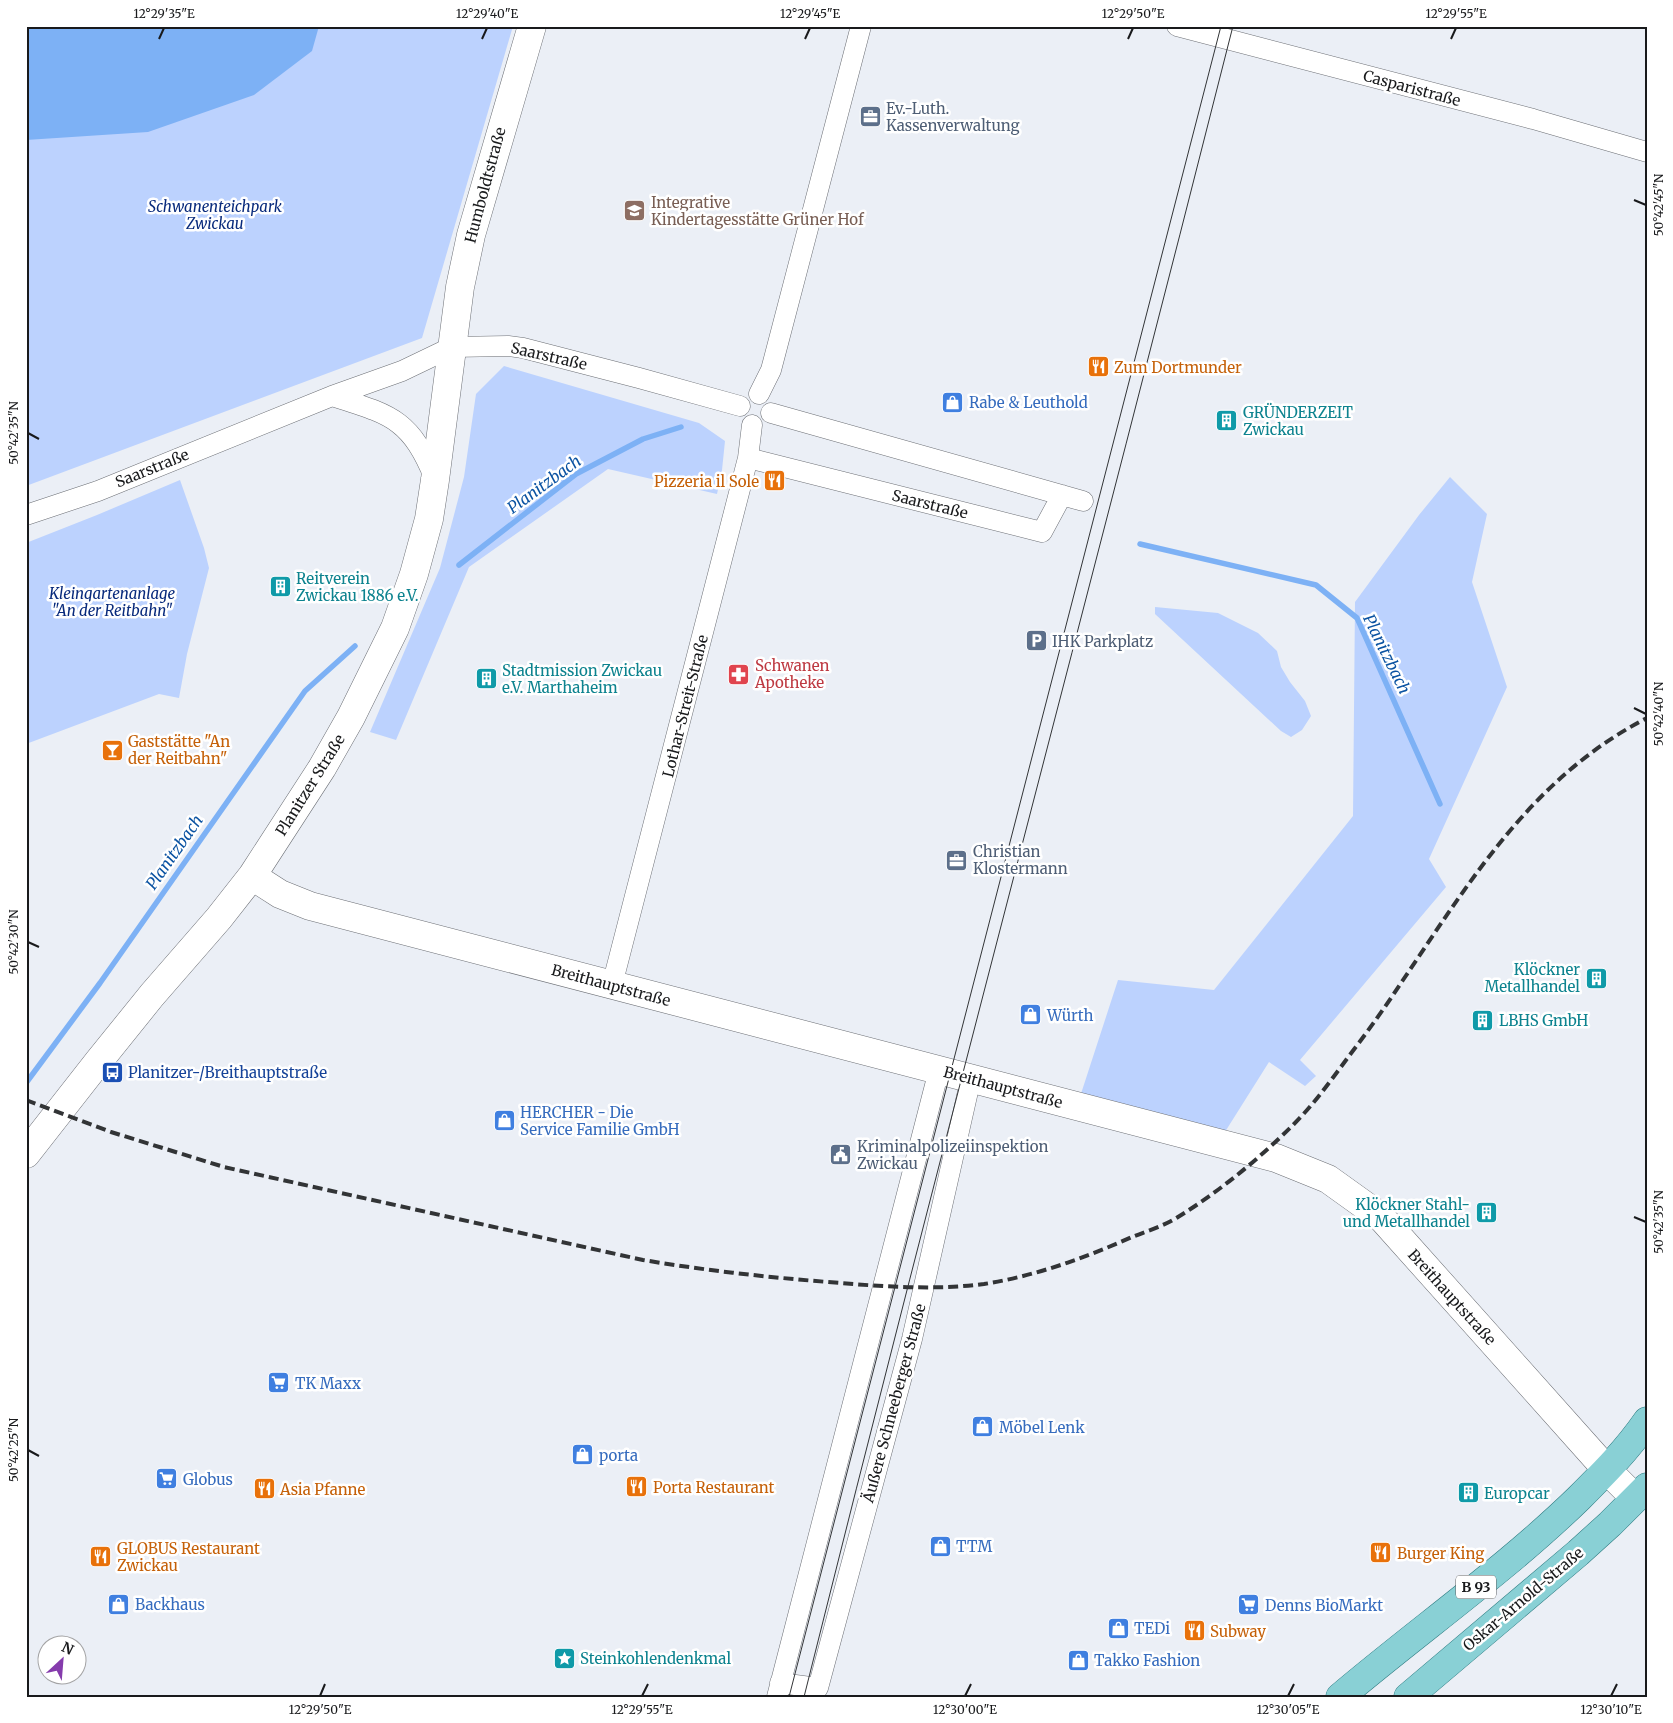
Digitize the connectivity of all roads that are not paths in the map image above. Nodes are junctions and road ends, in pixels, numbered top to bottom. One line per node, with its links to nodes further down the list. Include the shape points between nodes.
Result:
1 (532, 26): 5 (main road, Humboldtstraße, via 470,235)
2 (862, 26): 6 (street, via 771,370)
3 (1177, 26): 4 (street, Casparistraße)
4 (1647, 152)
5 (452, 347): 7 (street, Saarstraße, via 402,371); 8 (street, Saarstraße, via 523,348); 12 (main road, Planitzer Straße)
6 (759, 394): 8 (street, via 750,395); 9 (street, via 770,404)
7 (332, 396): 12 (street, via 380,412 406,429 425,456); 15 (street, Saarstraße, via 98,491)
8 (740, 406): 10 (street, via 742,418)
9 (770, 413): 10 (street, via 762,424); 13 (street)
10 (752, 425): 11 (street, Lothar-Streit-Straße)
11 (748, 458): 13 (street, Saarstraße, via 1042,532); 17 (street, Lothar-Streit-Straße)
12 (436, 480): 16 (main road, Planitzer Straße, via 414,574 378,665 322,768)
13 (1062, 495): 14 (street)
14 (1083, 501)
15 (26, 515)
16 (252, 876): 17 (main road, Breithauptstraße, via 280,894 310,906); 20 (main road, Planitzer Straße, via 220,918 152,995)
17 (612, 985): 18 (main road, Breithauptstraße)
18 (939, 1070): 19 (main road, Breithauptstraße); 24 (street, Äußere Schneeberger Straße)
19 (971, 1078): 22 (main road, Breithauptstraße, via 1276,1158 1328,1179 1381,1217); 24 (street, Äußere Schneeberger Straße, via 912,1339 818,1688)
20 (26, 1154)
21 (1647, 1421): 22 (main road, B 93)
22 (1607, 1470): 23 (main road, Breithauptstraße); 25 (main road, B 93, via 1539,1535)
23 (1641, 1492): 26 (main road, Oskar-Arnold-Straße / B 93, via 1578,1553)
24 (778, 1690)
25 (1340, 1697)
26 (1408, 1697)

